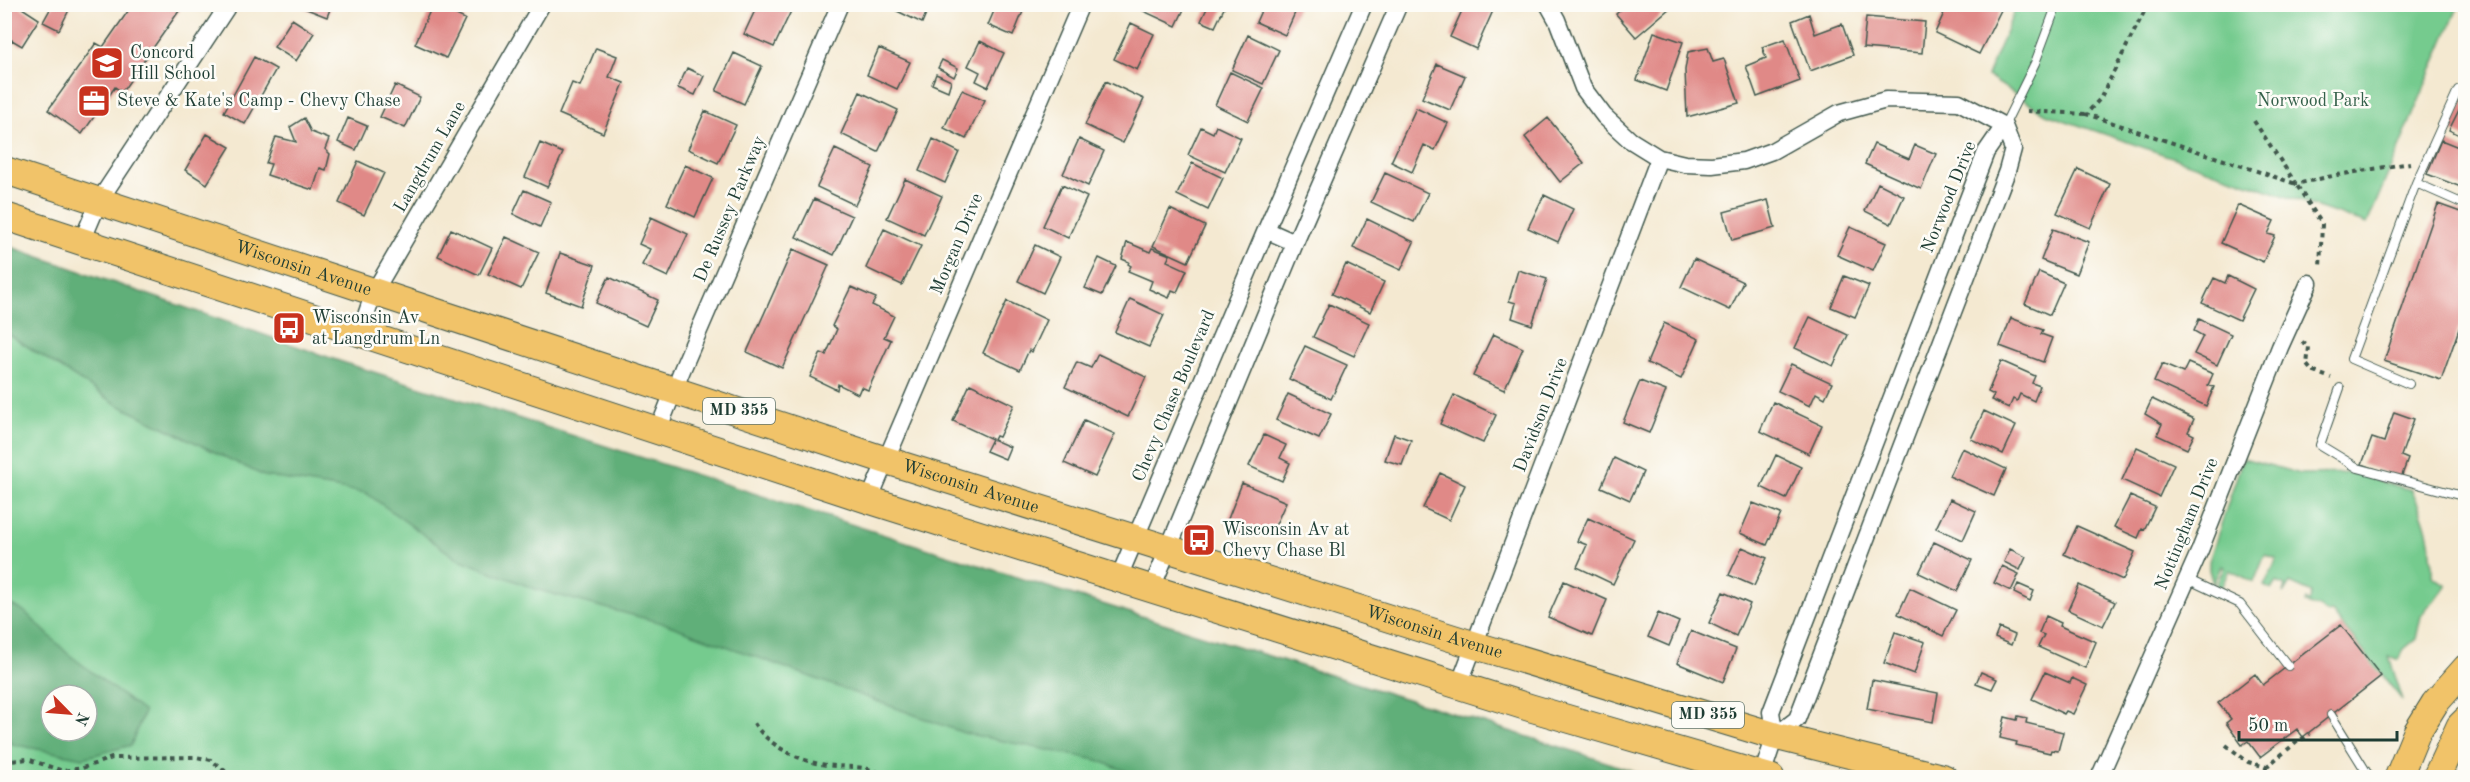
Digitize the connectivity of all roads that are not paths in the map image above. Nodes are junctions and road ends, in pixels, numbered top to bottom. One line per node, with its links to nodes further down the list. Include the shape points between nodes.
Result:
1 (229, 4): 14 (street)
2 (542, 4): 21 (street, Langdrum Lane)
3 (840, 4): 27 (street, De Russey Parkway)
4 (1081, 4): 29 (street, Morgan Drive)
5 (1364, 4): 17 (street, Chevy Chase Boulevard)
6 (1399, 4): 19 (street)
7 (1548, 4): 11 (street, via 1583,88 1604,116 1630,140)
8 (2057, 4): 10 (lane, via 2035,63)
9 (2458, 90): 13 (lane)
10 (2004, 126): 11 (street, via 1959,102 1886,100 1839,113 1772,151 1743,160 1712,165); 23 (street, Norwood Drive, via 1986,152); 24 (street, via 2013,149 2007,171)
11 (1659, 158): 39 (street, Davidson Drive)
12 (4, 170): 14 (main road, Wisconsin Avenue / MD 355)
13 (2416, 183): 15 (lane); 25 (lane, via 2351,358)
14 (99, 201): 18 (street); 21 (main road, Wisconsin Avenue / MD 355)
15 (2466, 205)
16 (4, 216): 18 (main road, MD 355)
17 (1266, 230): 19 (street); 34 (street, Chevy Chase Boulevard)
18 (82, 241): 22 (main road, MD 355)
19 (1295, 243): 35 (street)
20 (2309, 283): 37 (street, Nottingham Drive)
21 (374, 292): 22 (street, Langdrum Lane); 27 (main road, Wisconsin Avenue / MD 355)
22 (360, 333): 28 (main road, MD 355)
23 (1916, 335): 24 (street); 32 (street, Norwood Drive)
24 (1942, 344): 33 (street)
25 (2409, 384)
26 (2340, 388): 30 (lane, via 2320,445 2358,468)
27 (674, 389): 28 (street, De Russey Parkway); 29 (main road, Wisconsin Avenue / MD 355)
28 (658, 430): 31 (main road, MD 355)
29 (885, 460): 31 (street, Morgan Drive); 34 (main road, Wisconsin Avenue / MD 355)
30 (2466, 497)
31 (869, 500): 36 (main road, MD 355)
32 (1845, 519): 33 (street); 45 (street, Norwood Drive, via 1771,712)
33 (1871, 529): 45 (street, via 1797,719)
34 (1136, 537): 35 (main road, Wisconsin Avenue / MD 355); 36 (street, Chevy Chase Boulevard)
35 (1168, 547): 38 (street); 39 (main road, Wisconsin Avenue / MD 355)
36 (1119, 577): 38 (main road, MD 355)
37 (2187, 579): 40 (lane, via 2240,604); 48 (street, Nottingham Drive)
38 (1152, 588): 42 (main road, MD 355)
39 (1474, 645): 42 (street, Davidson Drive); 45 (main road, Wisconsin Avenue / MD 355)
40 (2288, 666)
41 (2466, 668): 50 (main road, via 2435,703)
42 (1459, 685): 46 (main road, MD 355)
43 (2331, 715): 49 (lane, via 2367,773)
44 (2466, 720): 51 (main road)
45 (1775, 736): 46 (street, Norwood Drive); 47 (main road, Wisconsin Avenue / MD 355)
46 (1766, 776)
47 (1944, 777)
48 (2099, 777)
49 (2374, 777)
50 (2397, 777)
51 (2436, 777)

